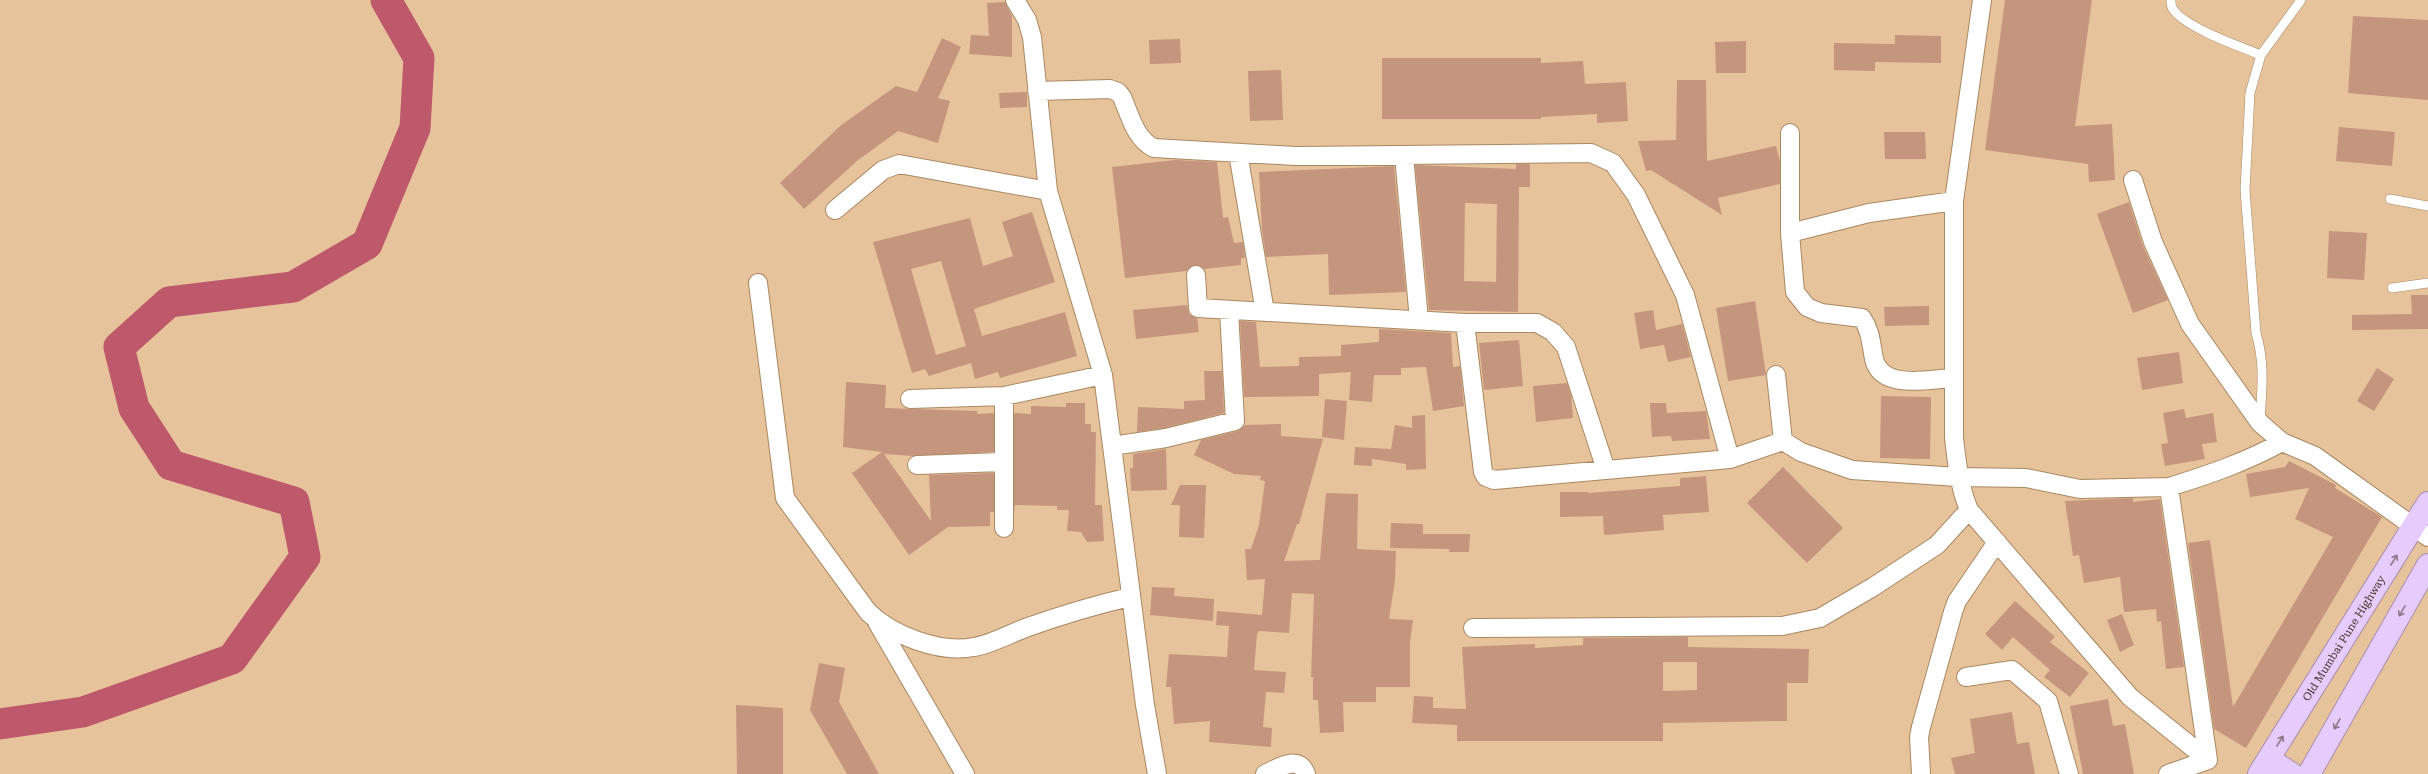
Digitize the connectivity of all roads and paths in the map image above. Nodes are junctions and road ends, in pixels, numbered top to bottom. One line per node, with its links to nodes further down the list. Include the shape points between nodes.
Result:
1 (1015, 0): 6 (street, via 1027,20 1032,37)
2 (1982, 0): 13 (street)
3 (2170, 0): 5 (lane, via 2173,9 2192,24 2231,44)
4 (2301, 0): 5 (lane)
5 (2261, 55): 30 (lane, via 2250,92 2245,190 2256,333 2261,348 2263,370)
6 (1037, 91): 8 (street, via 1110,89 1122,97 1139,136 1154,148); 11 (street)
7 (1790, 134): 16 (street)
8 (1238, 153): 9 (street); 22 (street)
9 (1404, 156): 23 (street); 34 (street, via 1591,153 1613,163 1636,195 1685,295)
10 (2133, 180): 30 (street, via 2153,242 2190,324)
11 (1048, 191): 15 (street, via 899,164 882,170); 25 (street)
12 (2390, 199): 14 (lane)
13 (1954, 201): 16 (street, via 1869,213); 27 (street)
14 (2428, 206)
15 (836, 210)
16 (1790, 233): 27 (street, via 1795,292 1807,307 1821,312 1862,318 1868,328 1874,361 1881,373 1897,380)
17 (1196, 275): 21 (street, via 1198,308)
18 (758, 283): 47 (street, via 785,498 868,612)
19 (2428, 283): 20 (lane)
20 (2392, 288)
21 (1229, 310): 22 (street); 33 (street, via 1235,421 1166,438)
22 (1265, 312): 23 (street)
23 (1419, 320): 24 (street)
24 (1465, 323): 37 (street, via 1537,323 1553,332 1566,347); 37 (street, via 1483,472 1486,477 1494,480)
25 (1104, 375): 28 (street); 33 (street)
26 (1776, 375): 31 (street)
27 (1953, 378): 38 (street, via 1954,438)
28 (1004, 396): 29 (street); 35 (street)
29 (910, 399)
30 (2260, 423): 32 (street)
31 (1783, 441): 34 (street); 38 (street, via 1801,452 1852,470)
32 (2282, 442): 39 (street, via 2214,473); 43 (street, via 2315,456)
33 (1112, 446): 46 (street)
34 (1730, 459): 37 (street)
35 (1002, 462): 36 (street); 42 (street)
36 (917, 465)
37 (1606, 470)
38 (1958, 476): 39 (street, via 2026,478 2080,489); 41 (street)
39 (2168, 487): 50 (street)
40 (2428, 503): 43 (highway, Old Mumbai Pune Highway)
41 (1969, 510): 44 (street); 48 (street, via 1937,545 1820,618 1782,626)
42 (1004, 528)
43 (2421, 531): 51 (highway, Old Mumbai Pune Highway, one-way to 43)
44 (1997, 542): 50 (street, via 2130,697); 56 (street, via 1960,597 1953,612 1919,737)
45 (2428, 564): 60 (highway, one-way to 60)
46 (1130, 597): 47 (street, via 1072,612 975,647 957,648 918,641 896,632); 53 (street, via 1144,705)
47 (876, 619): 52 (street)
48 (1473, 628)
49 (1966, 677): 57 (street, via 2012,670 2048,701)
50 (2208, 760): 58 (street)
51 (2264, 766): 59 (highway)
52 (965, 774)
53 (1157, 774)
54 (1265, 774): 55 (street, via 1286,764 1295,763 1301,765)
55 (1306, 774)
56 (1921, 774)
57 (2069, 774)
58 (2168, 774)
59 (2292, 774)
60 (2309, 774)

